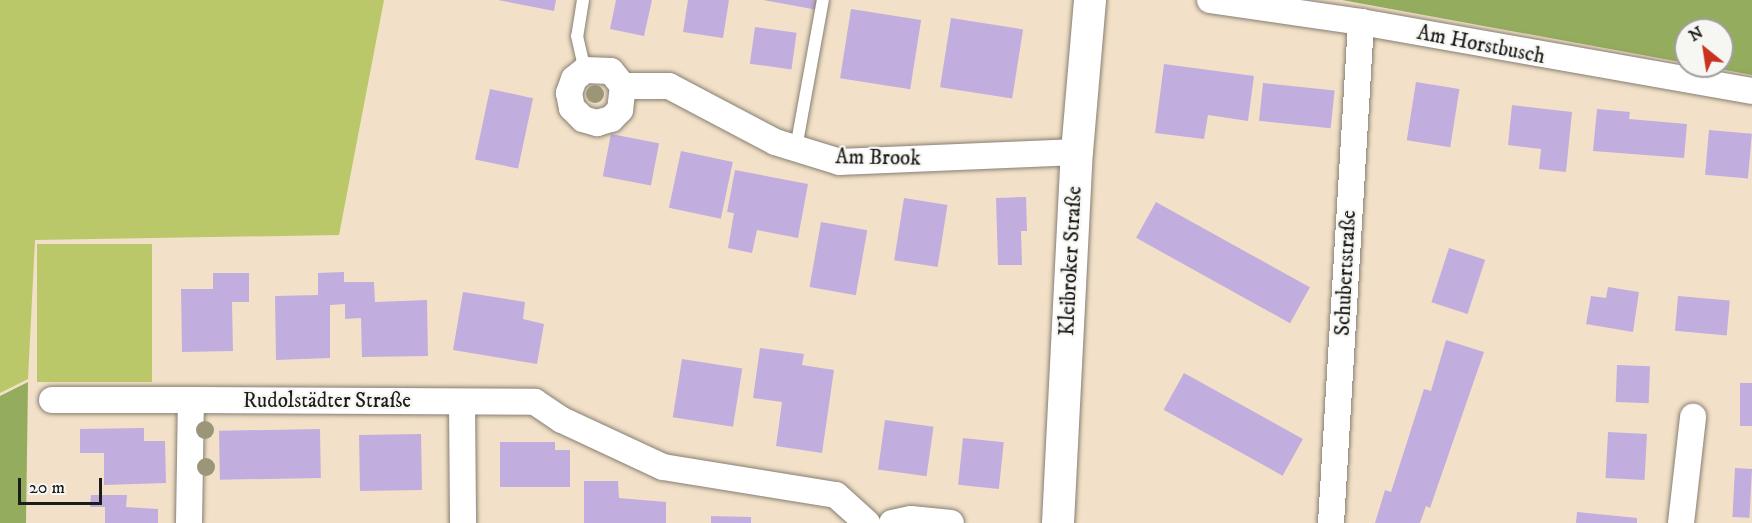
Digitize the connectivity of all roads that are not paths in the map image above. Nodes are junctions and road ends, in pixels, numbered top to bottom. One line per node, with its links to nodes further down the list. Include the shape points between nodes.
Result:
1 (583, 0): 6 (lane, via 577,36)
2 (823, 0): 9 (lane)
3 (1090, 0): 10 (street, Kleibroker Straße)
4 (1210, 0): 5 (street, Am Horstbusch)
5 (1361, 22): 8 (street, Am Horstbusch, via 1580,64); 21 (street, Schubertstraße)
6 (585, 70): 7 (street, via 611,71); 7 (street, via 574,79 569,93 572,108 583,119 597,123 610,119 620,110)
7 (623, 86): 9 (street, Am Brook, via 669,86 775,142)
8 (1752, 91)
9 (796, 148): 10 (street, Am Brook, via 840,162)
10 (1077, 152): 20 (street, Kleibroker Straße)
11 (52, 400): 12 (street, Rudolstädter Straße)
12 (191, 400): 13 (street, Rudolstädter Straße); 15 (street)
13 (462, 402): 16 (street); 17 (street, Rudolstädter Straße, via 535,402 562,420 663,467 836,495)
14 (1693, 417): 22 (street)
15 (189, 523)
16 (464, 523)
17 (867, 523)
18 (892, 523): 19 (street, via 911,519)
19 (951, 523)
20 (1058, 523)
21 (1331, 523)
22 (1681, 523)

